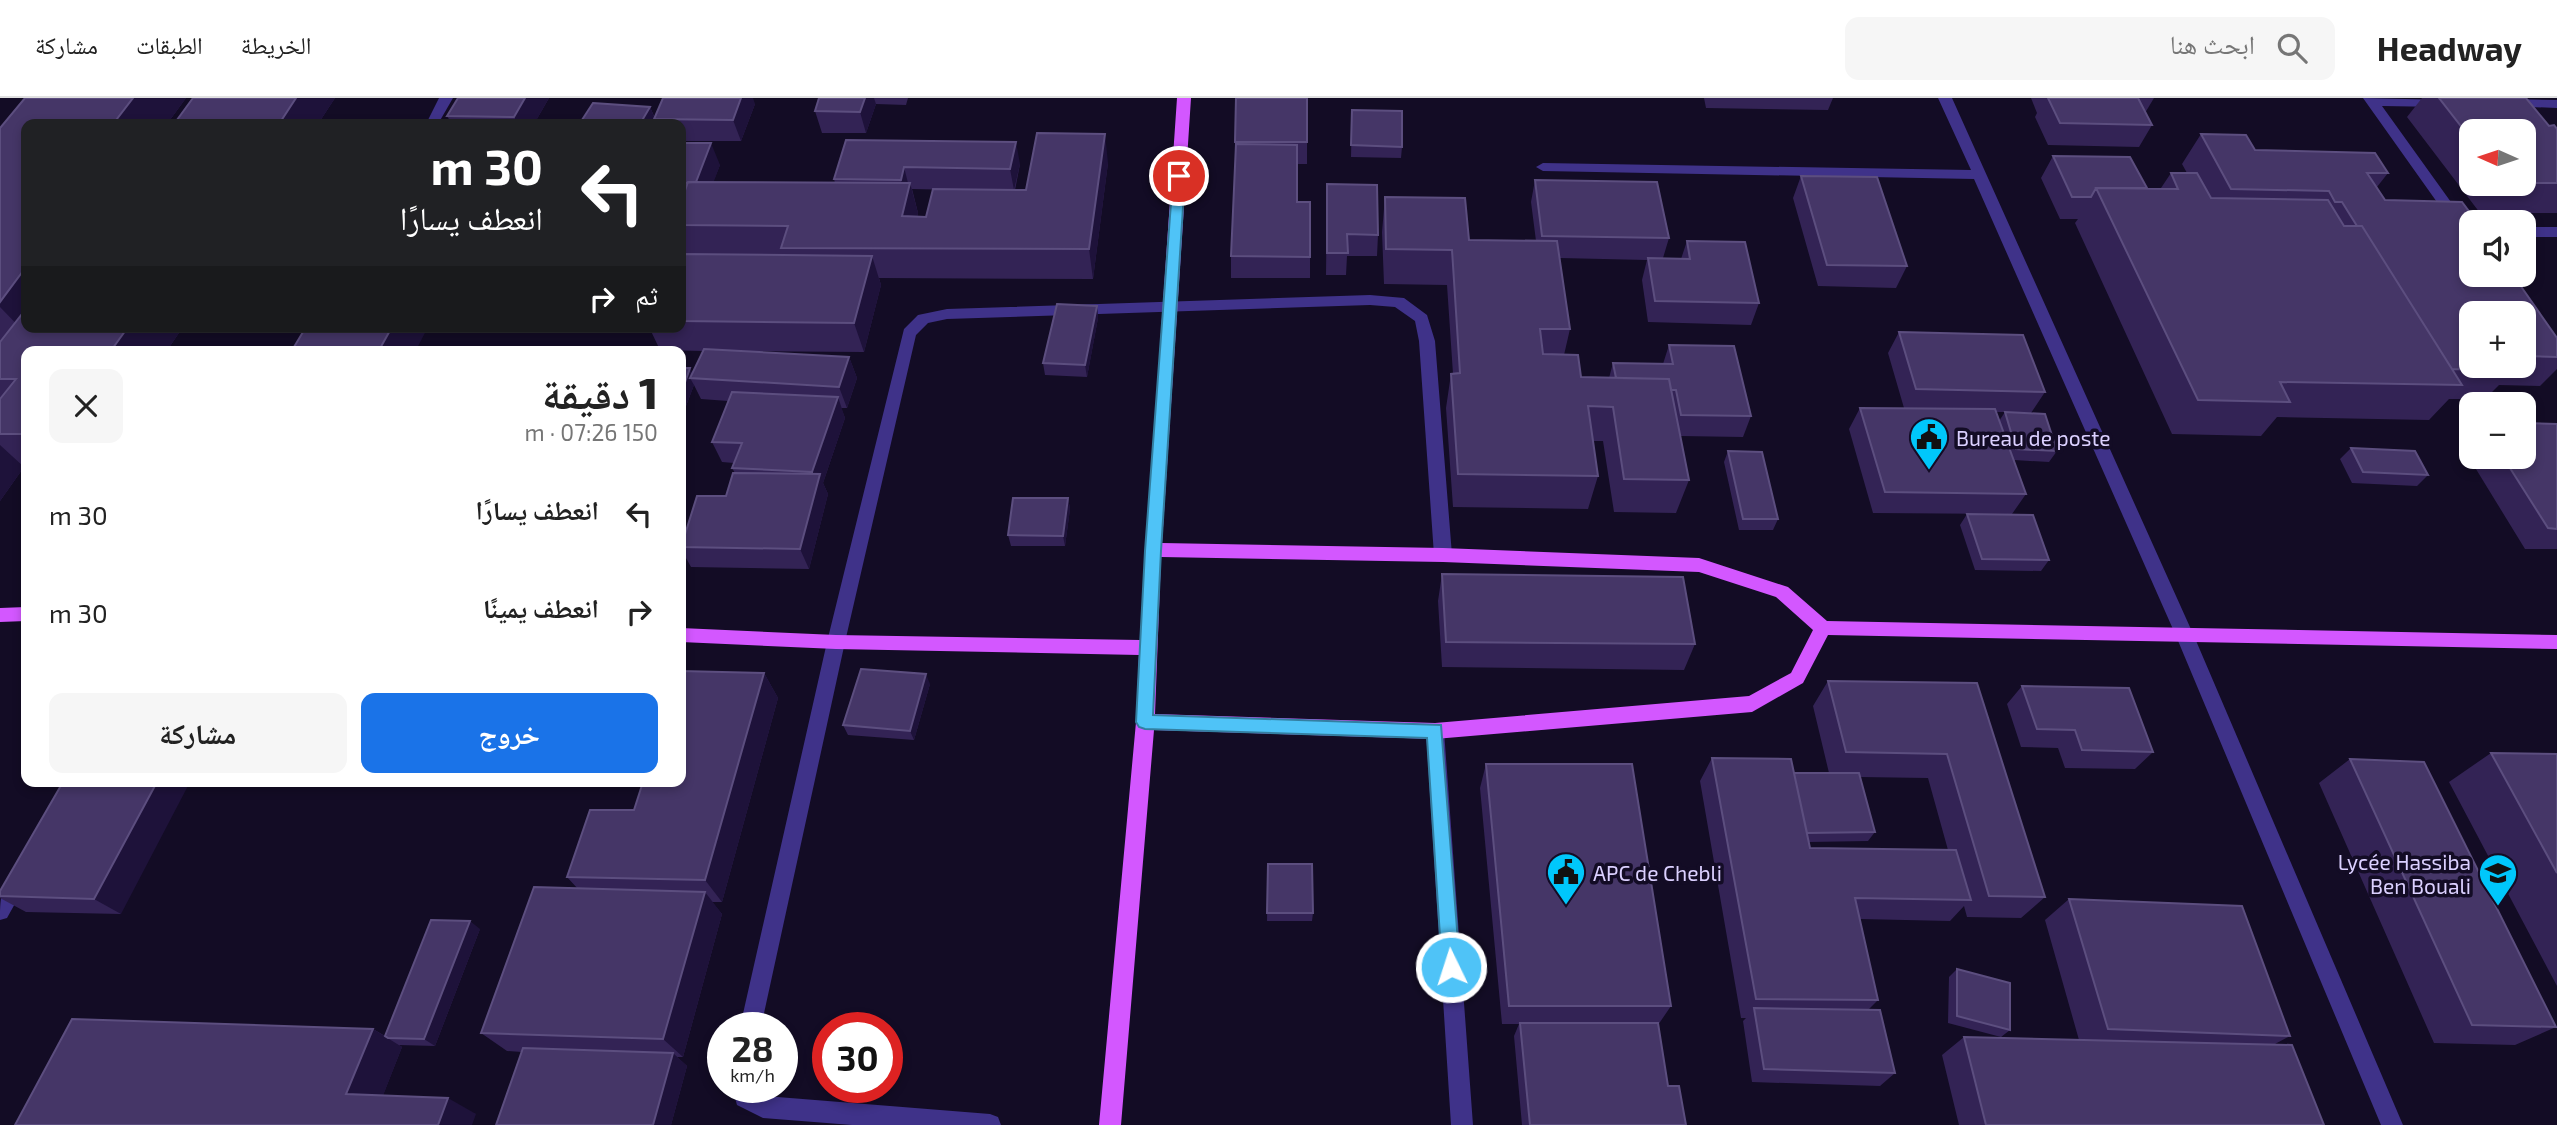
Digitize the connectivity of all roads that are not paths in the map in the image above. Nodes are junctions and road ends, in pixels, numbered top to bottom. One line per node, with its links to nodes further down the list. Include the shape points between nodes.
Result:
1 (446, 98): 8 (street)
2 (1184, 98): 14 (main road)
3 (1945, 98): 10 (street)
4 (2371, 100): 5 (street); 11 (street)
5 (2452, 103)
6 (2491, 103): 7 (street)
7 (2557, 104)
8 (435, 119)
9 (1543, 167): 10 (street)
10 (1979, 175): 21 (street)
11 (2459, 221)
12 (2536, 232): 13 (street)
13 (2557, 232)
14 (1171, 305): 15 (main road); 16 (street, via 1370,300 1399,302 1422,319); 22 (street, via 947,314 923,319 909,334)
15 (1153, 551): 16 (main road); 24 (main road)
16 (1443, 555): 19 (main road, via 1699,565 1782,592)
17 (21, 614): 18 (main road)
18 (0, 615)
19 (1823, 628): 21 (main road); 26 (main road, via 1797,678 1752,704)
20 (686, 635): 22 (main road)
21 (2185, 636): 23 (main road); 34 (street)
22 (836, 642): 24 (main road); 29 (street)
23 (2557, 642)
24 (1149, 648): 25 (main road)
25 (1145, 722): 26 (main road); 32 (main road)
26 (1435, 731): 33 (street)
27 (27, 864): 28 (street)
28 (0, 911)
29 (753, 1012)
30 (755, 1103): 31 (street)
31 (990, 1125)
32 (1110, 1125)
33 (1462, 1125)
34 (2392, 1125)

